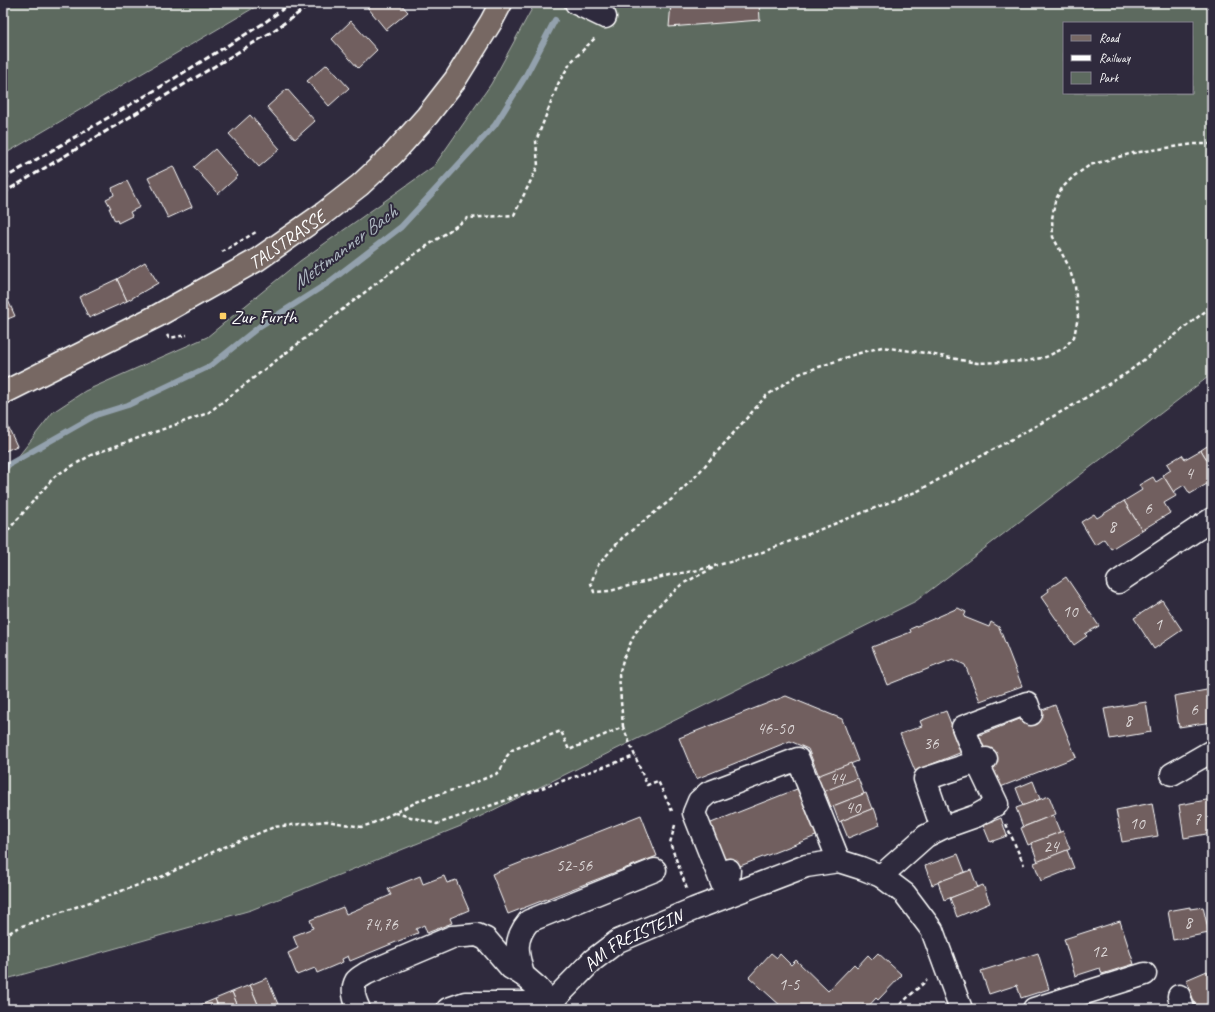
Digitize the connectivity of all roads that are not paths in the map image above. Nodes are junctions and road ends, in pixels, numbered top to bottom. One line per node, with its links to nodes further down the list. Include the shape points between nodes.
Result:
1 (501, 3): 4 (main road, TALSTRASSE, via 455,80 393,154 360,185 257,260 157,316)
2 (576, 3): 3 (street)
3 (605, 17)
4 (3, 393)
5 (1212, 519): 6 (street)
6 (1118, 582)
7 (1031, 714): 9 (street, via 1027,703 963,727)
8 (1212, 751): 10 (street)
9 (981, 760): 11 (street, via 997,804 976,816); 11 (street, via 925,779)
10 (1172, 774)
11 (942, 828): 15 (street, via 926,836)
12 (839, 861): 15 (street, AM FREISTEIN); 16 (street, AM FREISTEIN, via 806,866); 16 (street, via 798,759 708,794 699,801 694,813)
13 (655, 870): 18 (street, via 530,921 522,930 518,942 517,951)
14 (729, 870): 16 (street)
15 (881, 876): 22 (street, AM FREISTEIN, via 905,894 932,930)
16 (727, 896): 19 (street, AM FREISTEIN, via 618,941 593,960)
17 (1145, 974): 23 (street)
18 (523, 975): 19 (street, via 537,987); 20 (street, via 511,968 486,939 477,935 452,937 356,980 354,999)
19 (552, 1006): 21 (street, via 465,1003)
20 (359, 1009)
21 (448, 1009)
22 (961, 1009)
23 (1034, 1009)

